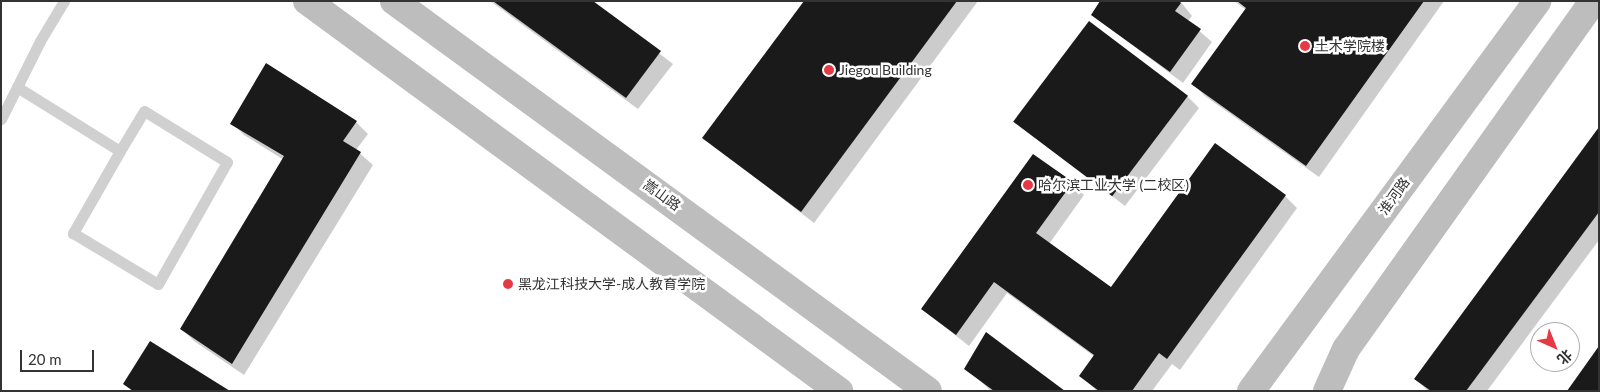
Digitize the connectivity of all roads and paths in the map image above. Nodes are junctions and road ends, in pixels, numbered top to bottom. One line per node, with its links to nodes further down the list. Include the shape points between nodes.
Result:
1 (64, 1): 6 (lane)
2 (307, 1): 9 (main road)
3 (394, 1): 10 (main road, 嵩山路)
4 (1537, 1): 11 (main road, 淮河路)
5 (1593, 1): 12 (main road, via 1346,349)
6 (17, 87): 7 (lane); 8 (lane)
7 (1, 118)
8 (120, 151): 8 (lane, via 73,233 158,284 227,162 144,110)
9 (839, 391)
10 (928, 391)
11 (1251, 391)
12 (1327, 391)

